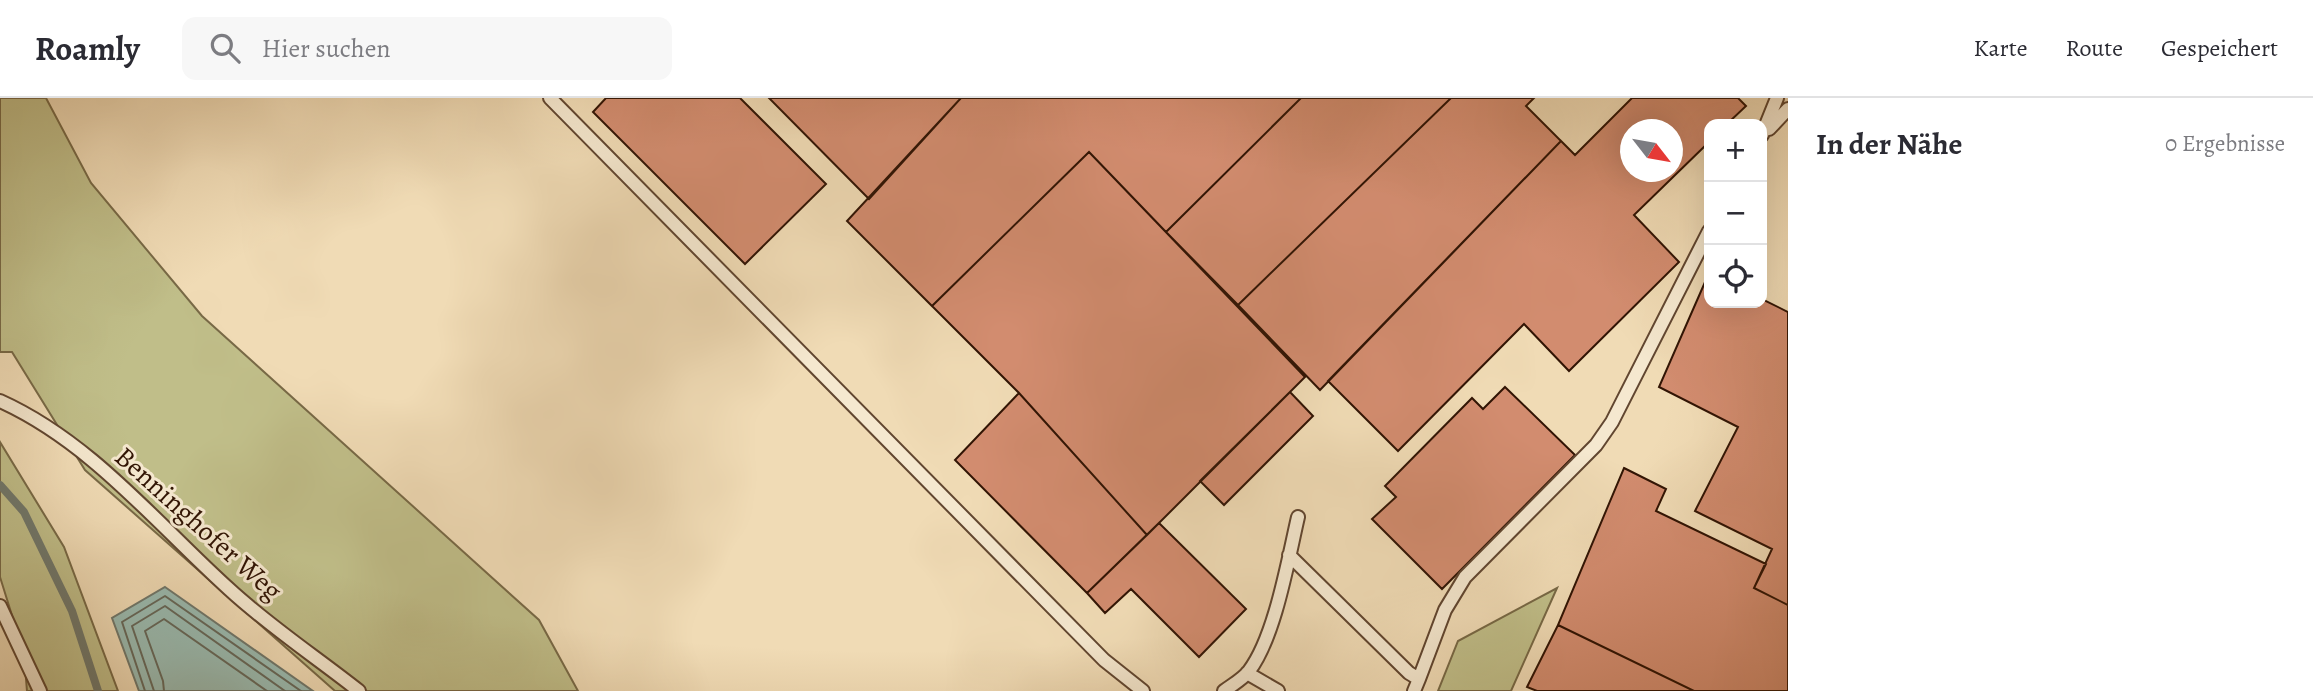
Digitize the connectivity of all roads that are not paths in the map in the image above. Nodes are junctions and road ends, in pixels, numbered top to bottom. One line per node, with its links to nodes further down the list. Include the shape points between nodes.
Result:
1 (550, 98): 15 (lane, via 1094,650)
2 (1777, 98): 4 (lane)
3 (1788, 109): 5 (lane)
4 (1767, 123)
5 (1767, 131)
6 (1704, 241): 12 (lane, via 1612,422 1596,445 1465,577 1445,610)
7 (0, 401): 14 (lane, Benninghofer Weg, via 96,462 230,591)
8 (1298, 517): 9 (lane)
9 (1289, 555): 11 (lane, via 1268,633); 12 (lane)
10 (0, 606): 13 (lane)
11 (1247, 673): 16 (lane); 17 (lane)
12 (1417, 685)
13 (40, 691)
14 (359, 691)
15 (1143, 691)
16 (1224, 691)
17 (1278, 691)

